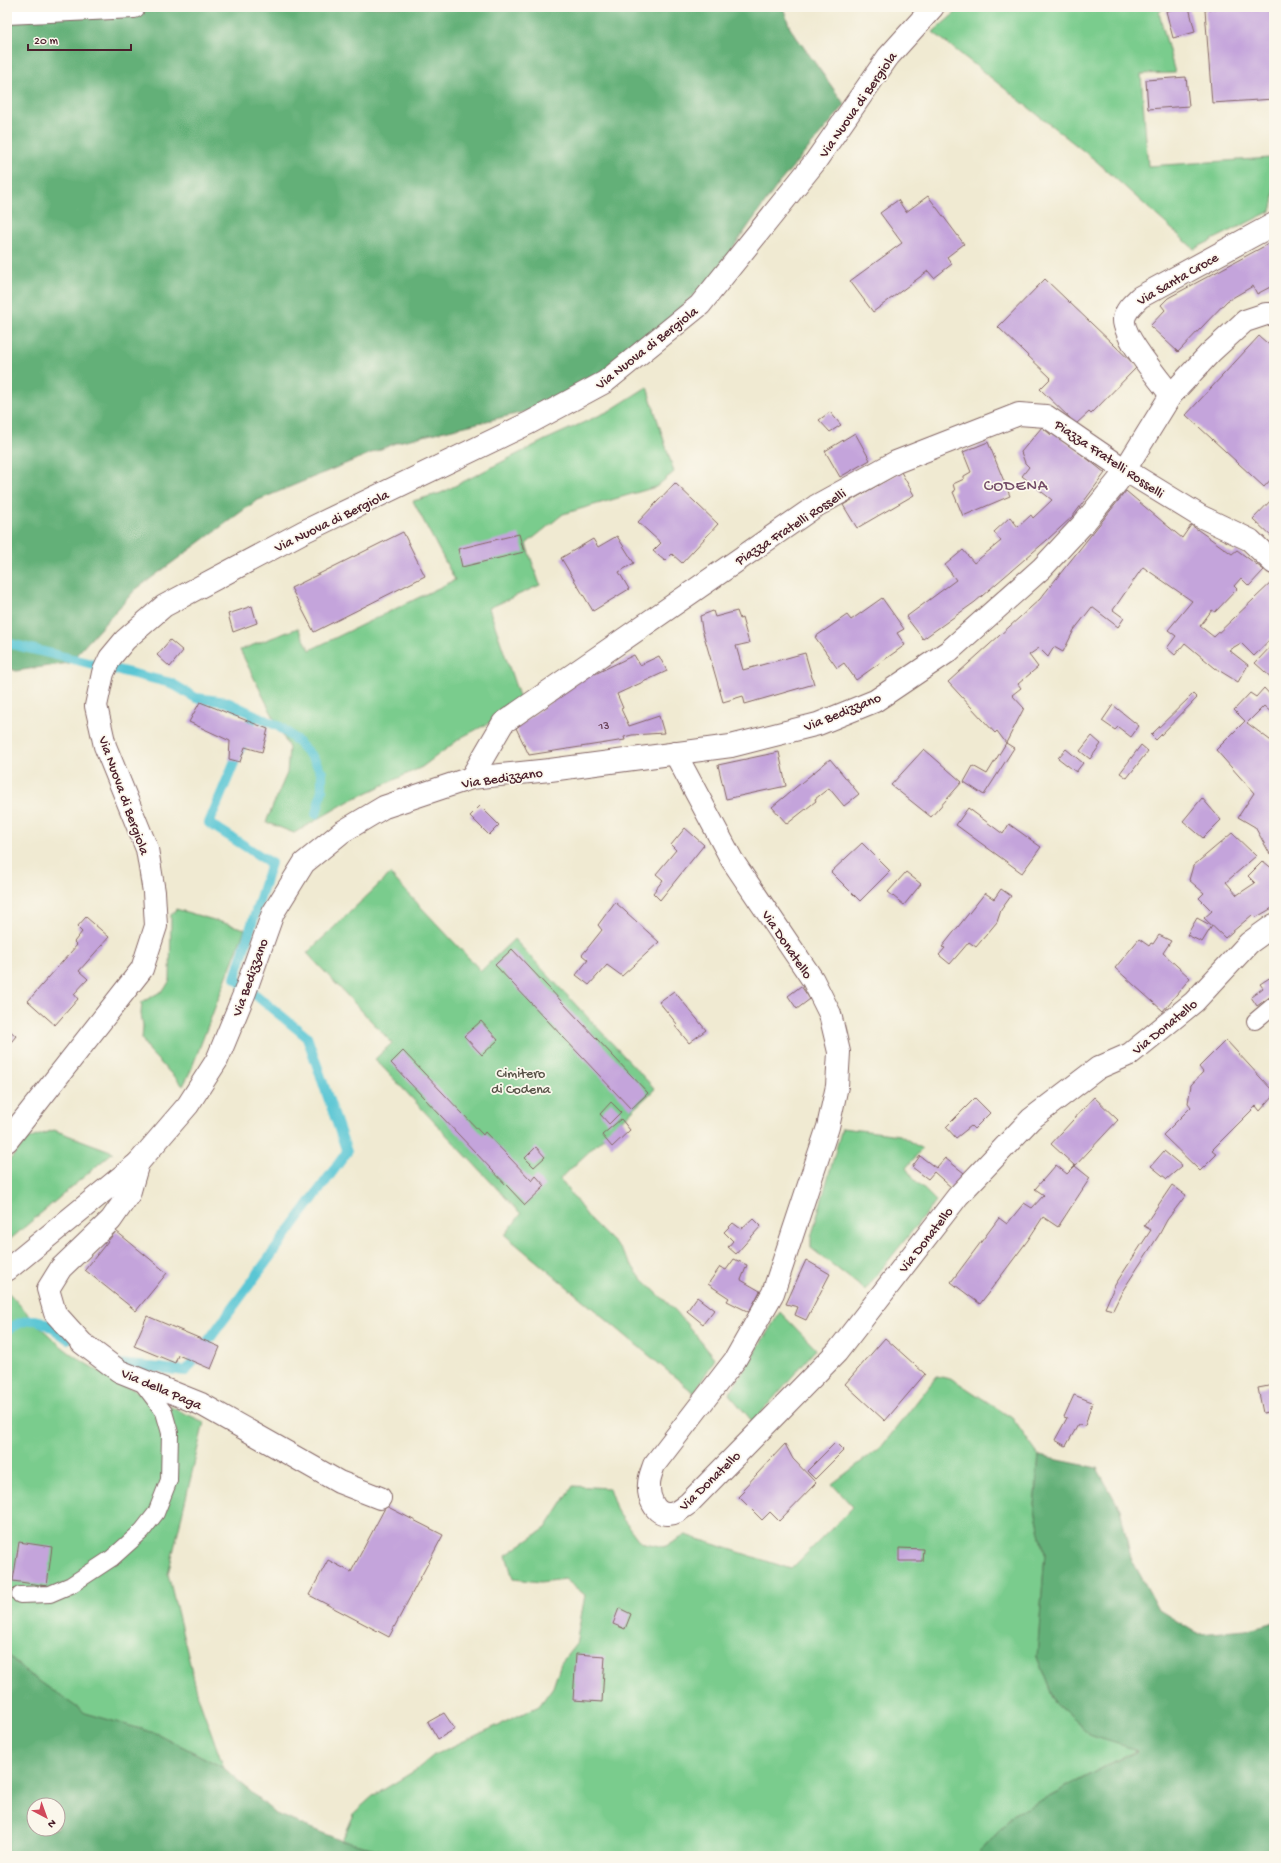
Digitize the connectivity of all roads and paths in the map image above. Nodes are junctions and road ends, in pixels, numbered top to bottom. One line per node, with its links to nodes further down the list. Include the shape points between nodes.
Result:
1 (134, 7): 3 (street)
2 (933, 7): 14 (street, Via Nuova di Bergiola, via 888,57 815,162 700,305 605,382 529,423 303,532 164,606 125,640 110,658 103,673 96,706 104,746 147,849 156,926 142,969)
3 (7, 13)
4 (1274, 224): 6 (street, Via Santa Croce, via 1140,297 1127,310 1124,321 1128,334)
5 (1274, 314): 6 (street, Via Bedizzano, via 1245,321 1210,353)
6 (1171, 395): 7 (street, Via Bedizzano)
7 (1121, 475): 8 (street, Piazza Fratelli Rosselli, via 1246,538); 9 (street, Via Bedizzano, via 1084,523 1042,568 989,617 950,652 875,701 818,724 731,746); 10 (street, Piazza Fratelli Rosselli, via 1046,416 1019,414 896,462 816,506 503,723)
8 (1274, 563)
9 (675, 753): 10 (street, Via Bedizzano); 11 (street, Via Donatello, via 732,860 813,980 830,1014 839,1052 828,1127 773,1293 735,1360 654,1465 649,1483 651,1501 658,1511 668,1515 688,1504 837,1352 958,1196 1031,1119 1098,1068 1130,1054 1194,1002 1249,943)
10 (471, 778): 15 (street, Via Bedizzano, via 384,807 342,832 304,864 273,913 217,1060 188,1104)
11 (1274, 925)
12 (1274, 1005): 13 (lane)
13 (1254, 1021)
14 (7, 1140)
15 (138, 1163): 16 (street, Via Bedizzano); 17 (street, Via della Paga, via 130,1194 111,1220 61,1268 48,1289 55,1313 82,1343 119,1371)
16 (7, 1270)
17 (139, 1379): 18 (street, Via della Paga, via 201,1404 339,1482); 19 (lane, via 164,1412 170,1433 169,1480 156,1513 142,1531 112,1558 71,1585 50,1594)
18 (380, 1498)
19 (20, 1595)

